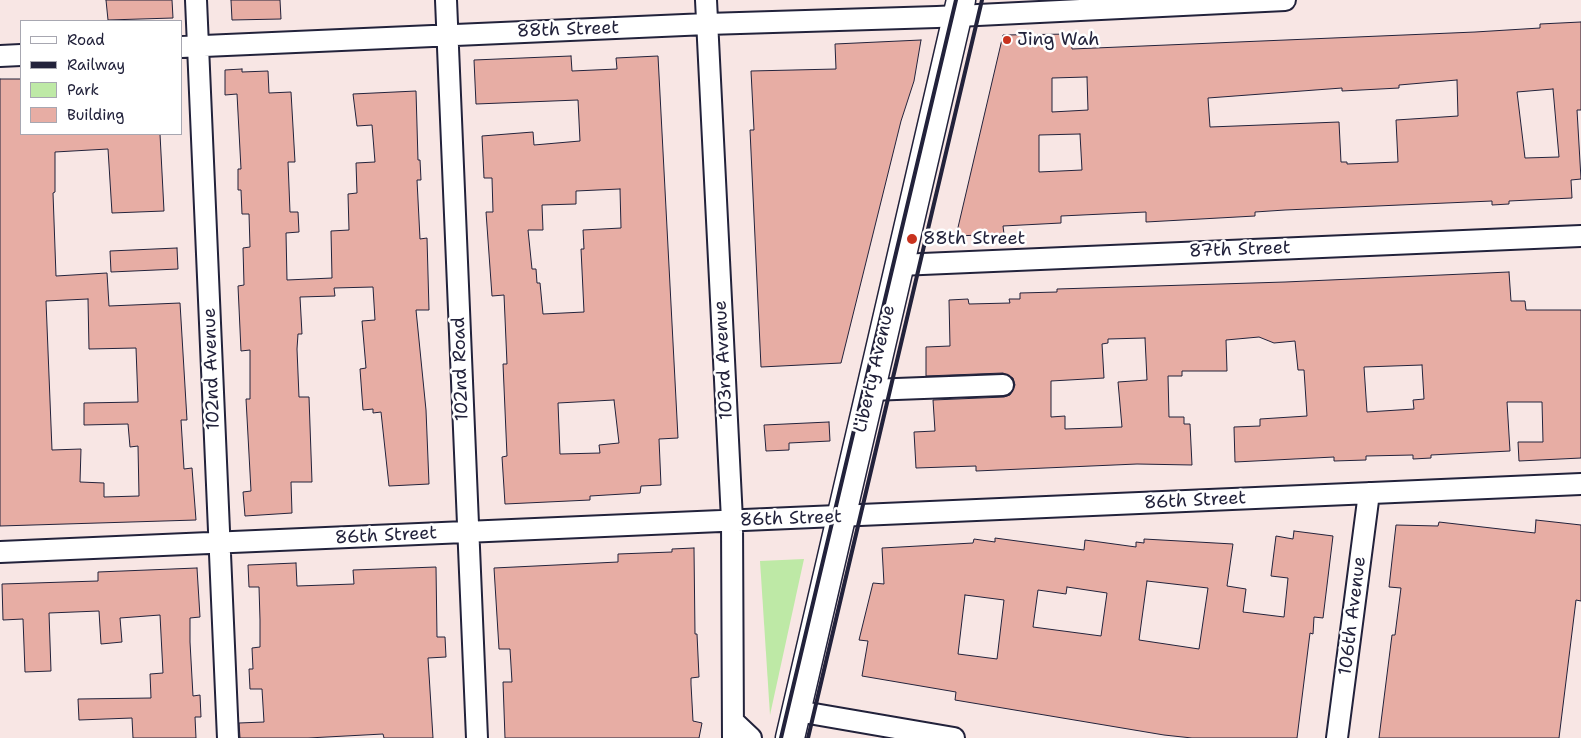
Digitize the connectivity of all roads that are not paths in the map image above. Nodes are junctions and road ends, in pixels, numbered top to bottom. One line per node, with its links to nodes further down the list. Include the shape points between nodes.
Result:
1 (196, 0): 8 (street, 102nd Avenue)
2 (446, 0): 7 (street, 102nd Road)
3 (706, 0): 6 (street, 103rd Avenue)
4 (1285, 0): 5 (street, 88th Street)
5 (959, 7): 6 (street, 88th Street); 12 (street, Liberty Avenue)
6 (707, 24): 7 (street, 88th Street); 18 (street, 103rd Avenue)
7 (448, 35): 8 (street, 88th Street); 19 (street, 102nd Road)
8 (190, 47): 20 (street, 102nd Avenue)
9 (20, 55): 10 (street)
10 (0, 56)
11 (1581, 236): 12 (street, 87th Street)
12 (899, 265): 14 (street, Liberty Avenue)
13 (1003, 385): 14 (street)
14 (870, 390): 17 (street, Liberty Avenue)
15 (1581, 484): 16 (street, 86th Street)
16 (1369, 493): 17 (street, 86th Street); 29 (street, 106th Avenue)
17 (840, 517): 18 (street, 86th Street); 22 (street, Liberty Avenue)
18 (732, 520): 19 (street, 86th Street); 23 (street, 103rd Avenue)
19 (468, 532): 20 (street, 86th Street); 25 (street, 102nd Road)
20 (220, 543): 21 (street, 86th Street); 24 (street, 102nd Avenue)
21 (0, 552)
22 (797, 711): 27 (street, Liberty Avenue); 28 (street)
23 (733, 729): 26 (street, 103rd Avenue)
24 (228, 738)
25 (477, 738)
26 (751, 738)
27 (790, 738)
28 (954, 738)
29 (1338, 738)

